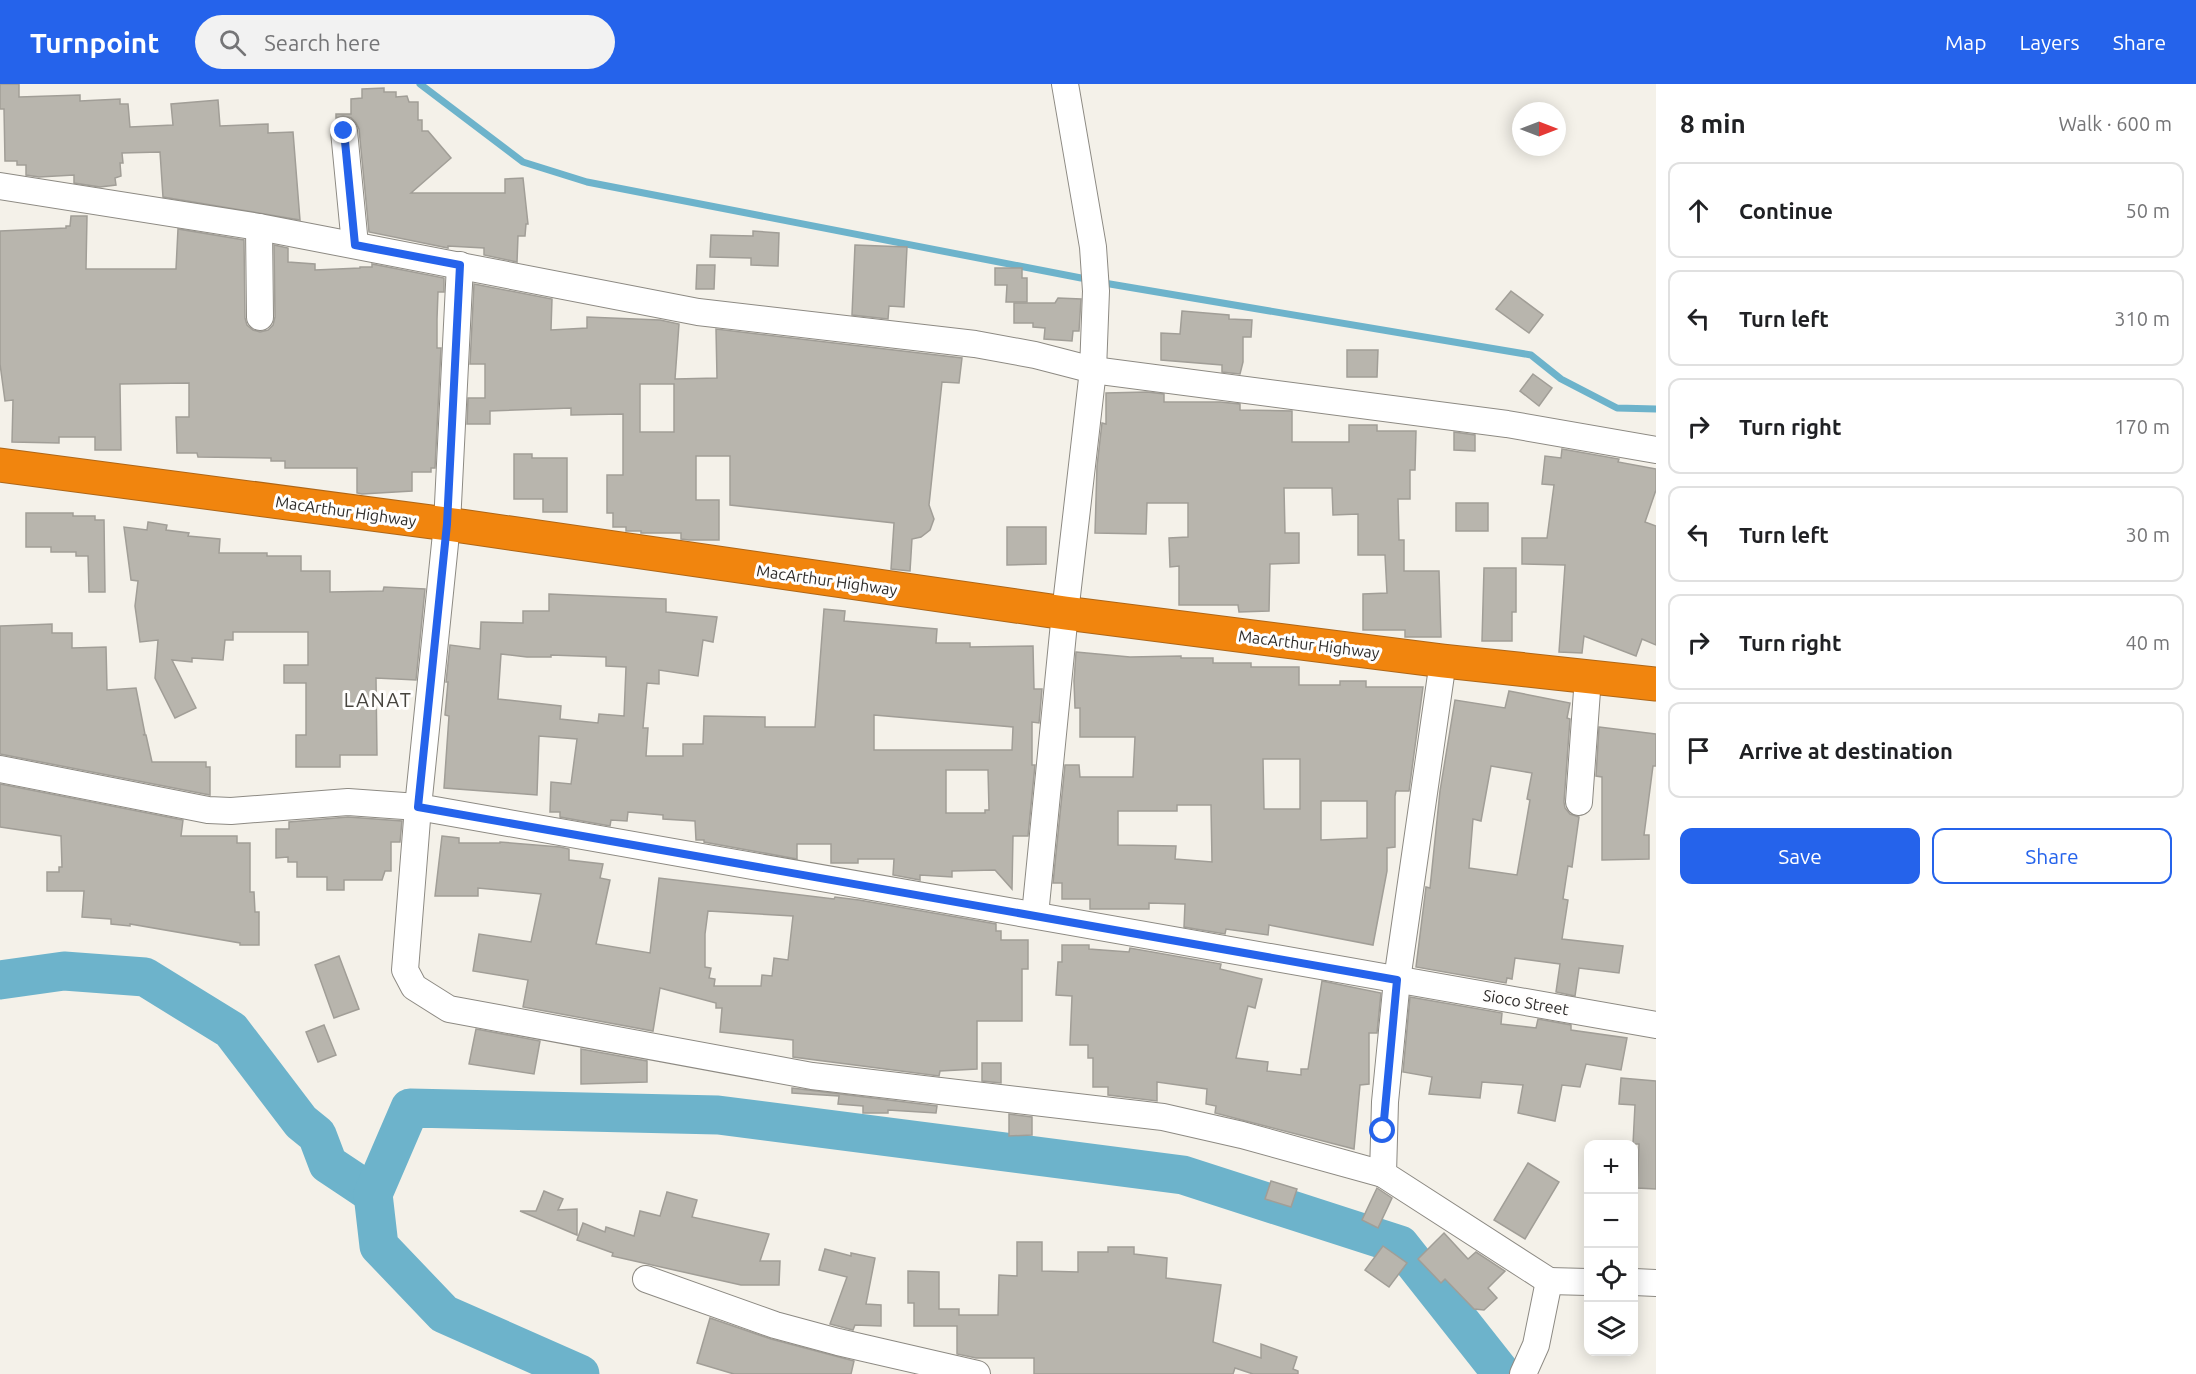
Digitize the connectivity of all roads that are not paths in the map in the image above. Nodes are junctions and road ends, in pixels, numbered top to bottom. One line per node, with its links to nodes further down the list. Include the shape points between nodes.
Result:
1 (1065, 84): 8 (street, via 1093,247)
2 (344, 131): 5 (street)
3 (0, 186): 4 (street)
4 (259, 227): 5 (street); 7 (street)
5 (355, 245): 6 (street)
6 (460, 265): 8 (street, via 698,312 975,345); 11 (street)
7 (260, 317)
8 (1093, 370): 9 (street, via 1507,424); 12 (street)
9 (1656, 450)
10 (0, 465): 11 (highway, MacArthur Highway)
11 (447, 524): 12 (highway, MacArthur Highway); 18 (street)
12 (1065, 613): 13 (highway, MacArthur Highway); 19 (street)
13 (1443, 661): 14 (highway, MacArthur Highway); 20 (street)
14 (1588, 677): 15 (highway, MacArthur Highway); 17 (street)
15 (1656, 684)
16 (0, 769): 18 (street, Sioco Street, via 194,808 231,811 348,802)
17 (1579, 802)
18 (418, 807): 19 (street, Sioco Street); 22 (street, via 405,970 414,987 449,1009 812,1076 1162,1117)
19 (1035, 915): 20 (street, Sioco Street)
20 (1397, 980): 21 (street, Sioco Street); 22 (street, via 1385,1102)
21 (1656, 1025)
22 (1383, 1174): 24 (street)
23 (646, 1279): 28 (street, via 775,1324)
24 (1550, 1281): 25 (street); 29 (street, via 1536,1345)
25 (1584, 1282)
26 (1638, 1282): 27 (street)
27 (1656, 1283)
28 (961, 1372)
29 (1523, 1374)

